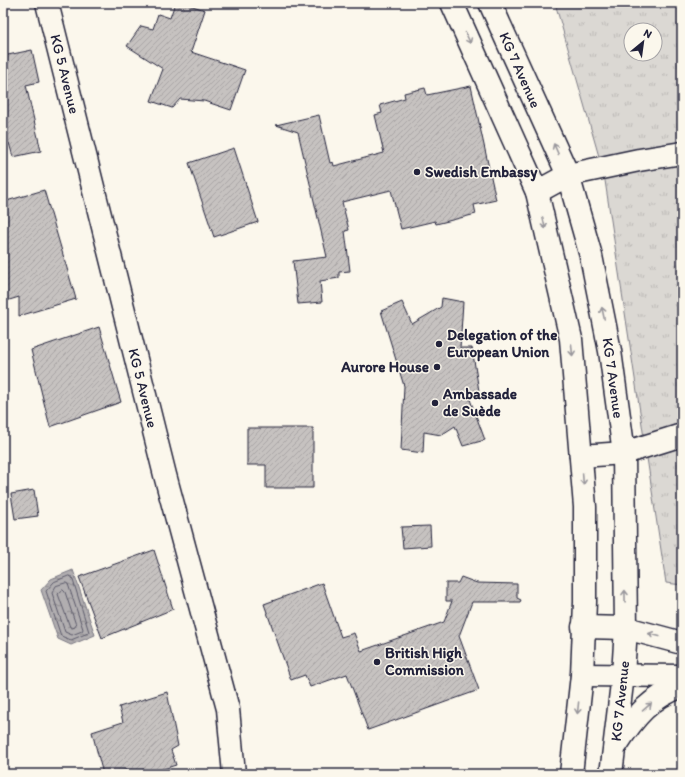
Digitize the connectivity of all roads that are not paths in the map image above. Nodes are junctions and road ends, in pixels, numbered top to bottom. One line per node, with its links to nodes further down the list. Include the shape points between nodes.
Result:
1 (47, 3): 18 (main road, KG 5 Avenue, via 163,468 228,710)
2 (452, 3): 6 (main road, one-way to 6)
3 (490, 3): 5 (main road, KG 7 Avenue, one-way to 3)
4 (682, 153): 5 (main road)
5 (568, 175): 6 (main road); 8 (main road, KG 7 Avenue, one-way to 5, via 610,351 591,256)
6 (537, 192): 9 (main road, one-way to 9, via 571,339)
7 (682, 435): 8 (main road)
8 (624, 453): 9 (main road); 11 (main road, KG 7 Avenue, one-way to 8)
9 (581, 456): 10 (main road, one-way to 10, via 585,507)
10 (583, 627): 11 (main road); 13 (main road)
11 (626, 628): 12 (main road, one-way to 11); 14 (main road, KG 7 Avenue)
12 (682, 643)
13 (582, 675): 14 (main road); 19 (main road, one-way to 19)
14 (623, 675): 15 (main road); 17 (main road, KG 7 Avenue)
15 (682, 676)
16 (682, 686): 17 (main road, one-way to 16, via 630,724 647,706)
17 (615, 749): 20 (main road, KG 7 Avenue)
18 (234, 774)
19 (571, 774)
20 (611, 774)

